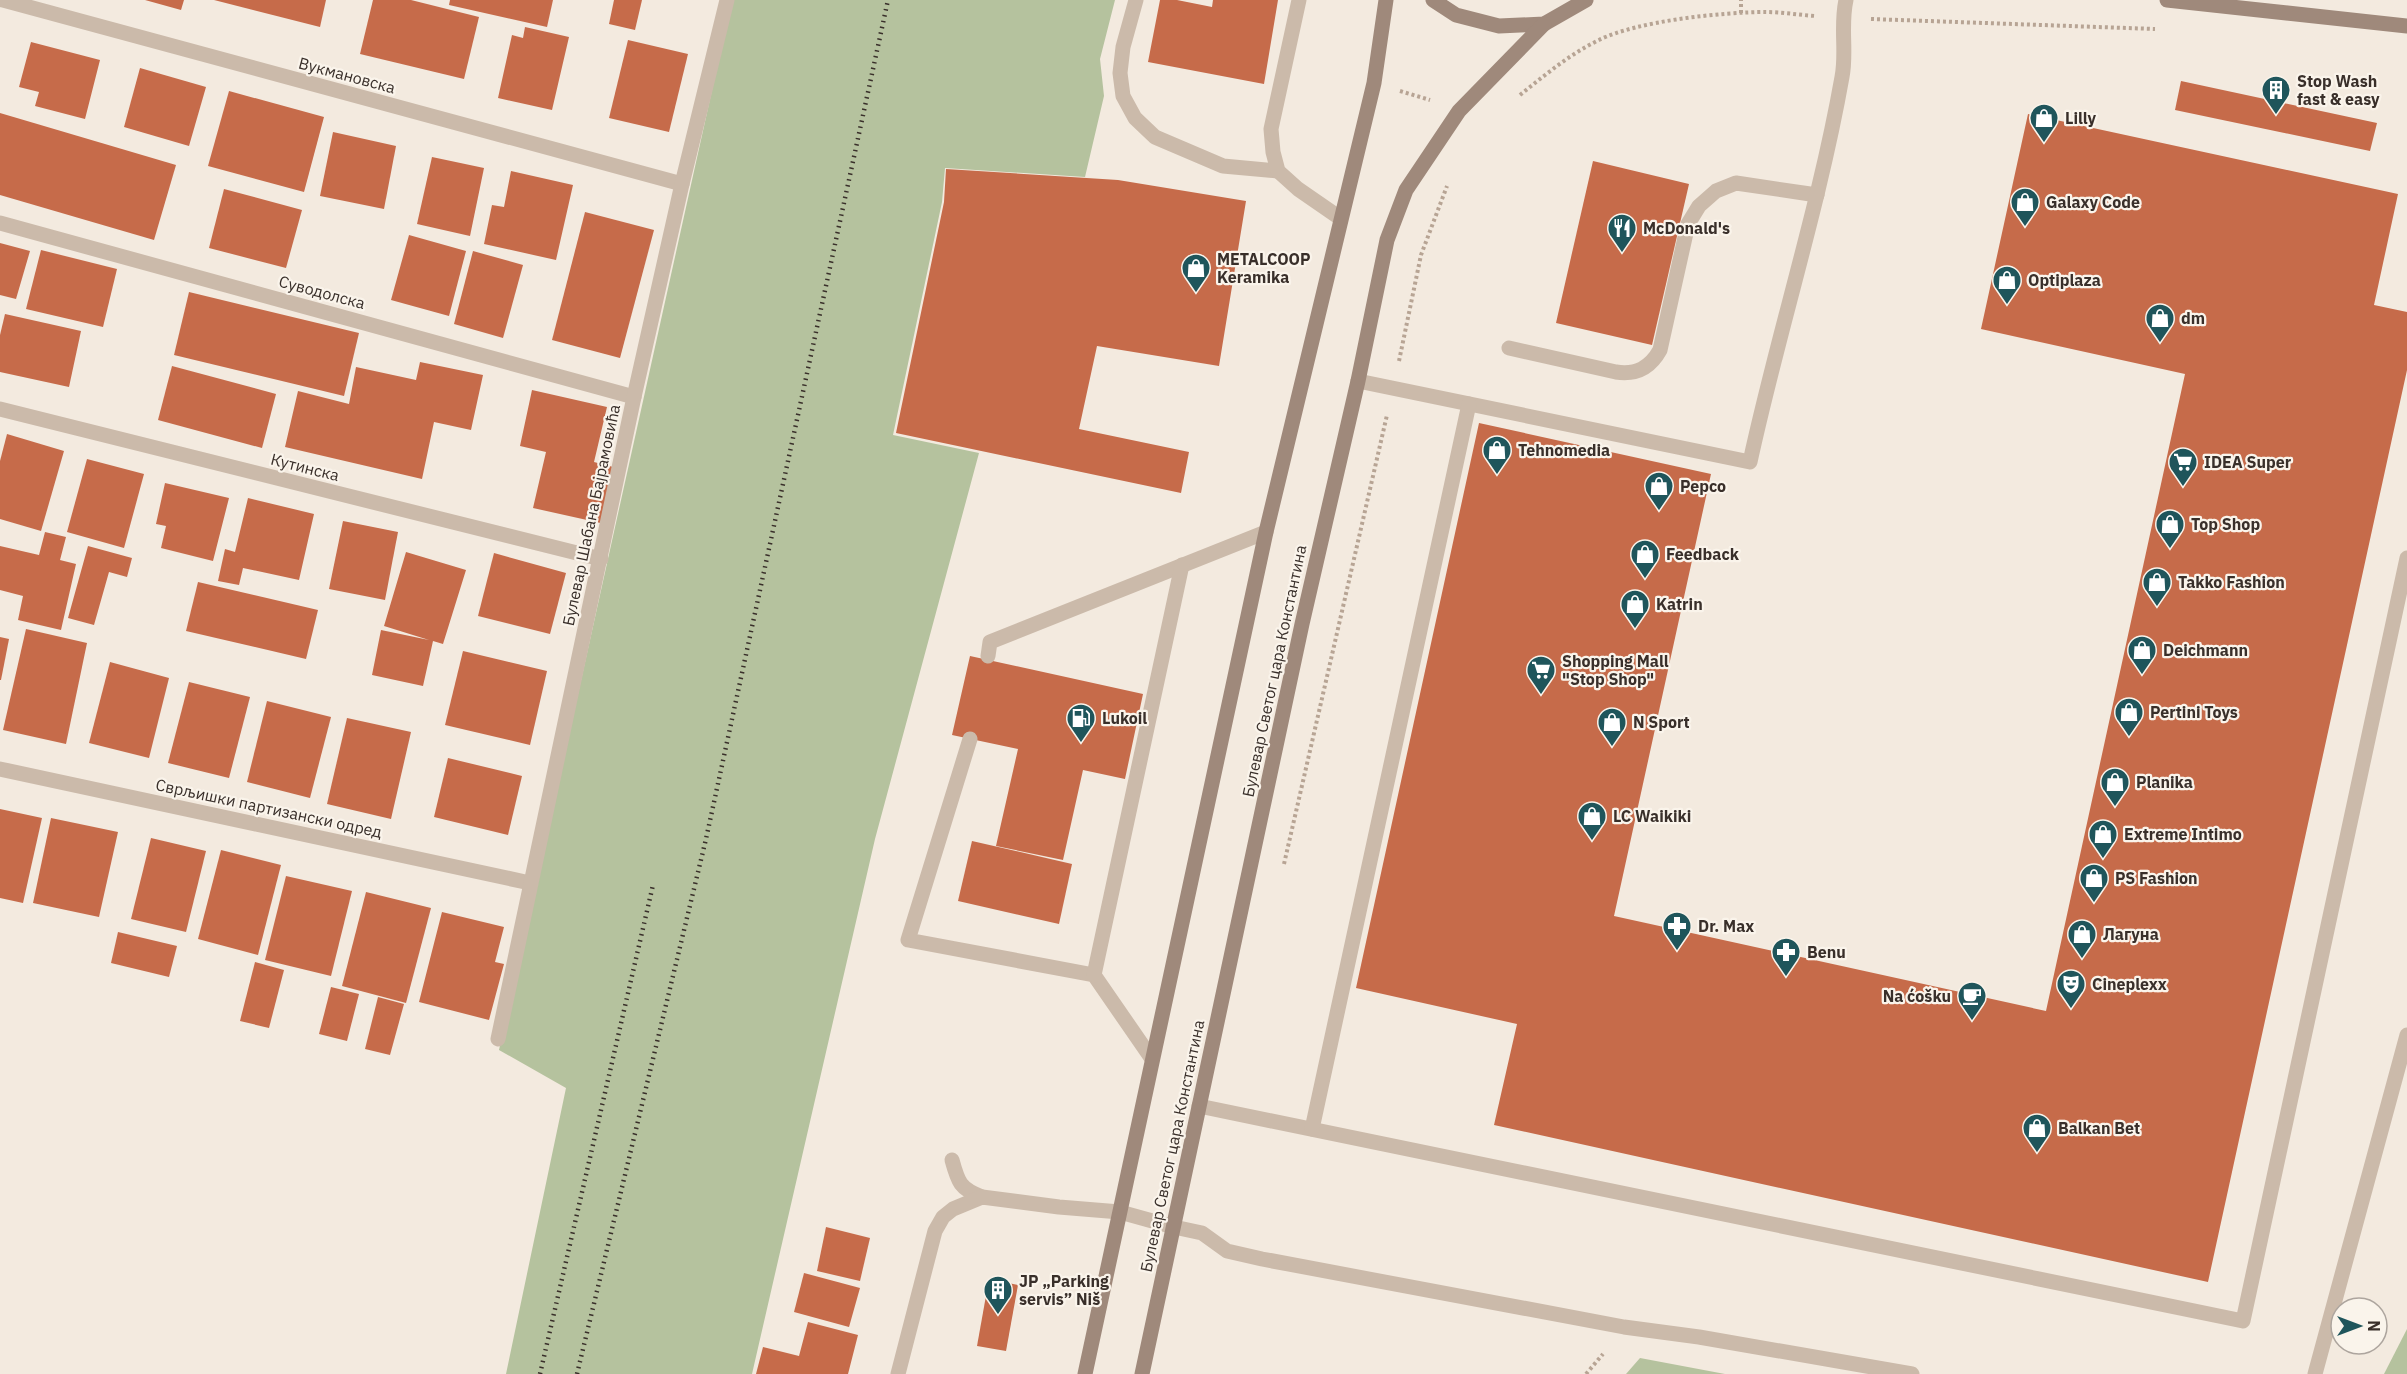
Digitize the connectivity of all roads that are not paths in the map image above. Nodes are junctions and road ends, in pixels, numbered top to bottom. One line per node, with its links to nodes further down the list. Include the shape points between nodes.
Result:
1 (3, 0): 13 (street, Вукмановска)
2 (727, 0): 13 (street, Булевар Шабана Бајрамовића)
3 (1136, 0): 12 (street, via 1120,73 1123,96 1135,118 1155,137 1223,166)
4 (1299, 0): 12 (street, via 1271,129)
5 (1386, 0): 15 (main road, via 1374,83)
6 (1433, 0): 10 (main road, via 1456,15 1499,26)
7 (1586, 0): 10 (main road)
8 (1846, 0): 14 (street, via 1842,18 1843,74)
9 (2167, 0): 11 (main road)
10 (1544, 24): 18 (main road, Булевар Светог цара Константина, via 1467,101 1406,190 1387,240)
11 (2407, 26)
12 (1278, 171): 15 (street)
13 (682, 184): 19 (street, Булевар Шабана Бајрамовића)
14 (1817, 195): 17 (street, via 1736,183 1707,198 1688,224 1660,350 1645,368 1622,373); 20 (street, via 1750,462)
15 (1340, 218): 22 (main road)
16 (0, 223): 19 (street, Суводолска)
17 (1509, 348)
18 (1358, 381): 20 (street); 34 (main road, Булевар Светог цара Константина)
19 (634, 397): 24 (street, Булевар Шабана Бајрамовића)
20 (1469, 404): 35 (street)
21 (0, 409): 24 (street, Кутинска)
22 (1266, 532): 25 (street); 33 (main road)
23 (2407, 558): 35 (street, via 2243,1321)
24 (601, 559): 29 (street, Булевар Шабана Бајрамовића)
25 (1182, 565): 26 (street, via 990,642); 30 (street)
26 (988, 656)
27 (970, 739): 30 (street, via 908,940)
28 (0, 769): 29 (street, Сврљишки партизански одред)
29 (530, 883): 32 (street, Булевар Шабана Бајрамовића)
30 (1094, 975): 33 (street)
31 (2407, 1035): 44 (street)
32 (498, 1039)
33 (1152, 1059): 38 (main road)
34 (1199, 1106): 35 (street); 39 (main road, Булевар Светог цара Константина)
35 (1312, 1130)
36 (952, 1160): 37 (street, via 958,1181 969,1192)
37 (982, 1197): 38 (street); 40 (street, via 953,1209 935,1231)
38 (1120, 1212): 39 (street); 41 (main road)
39 (1174, 1227): 42 (main road, Булевар Светог цара Константина); 43 (street, via 1202,1233 1227,1251 1262,1259 1624,1327)
40 (898, 1374)
41 (1085, 1374)
42 (1142, 1374)
43 (1912, 1374)
44 (2315, 1374)

